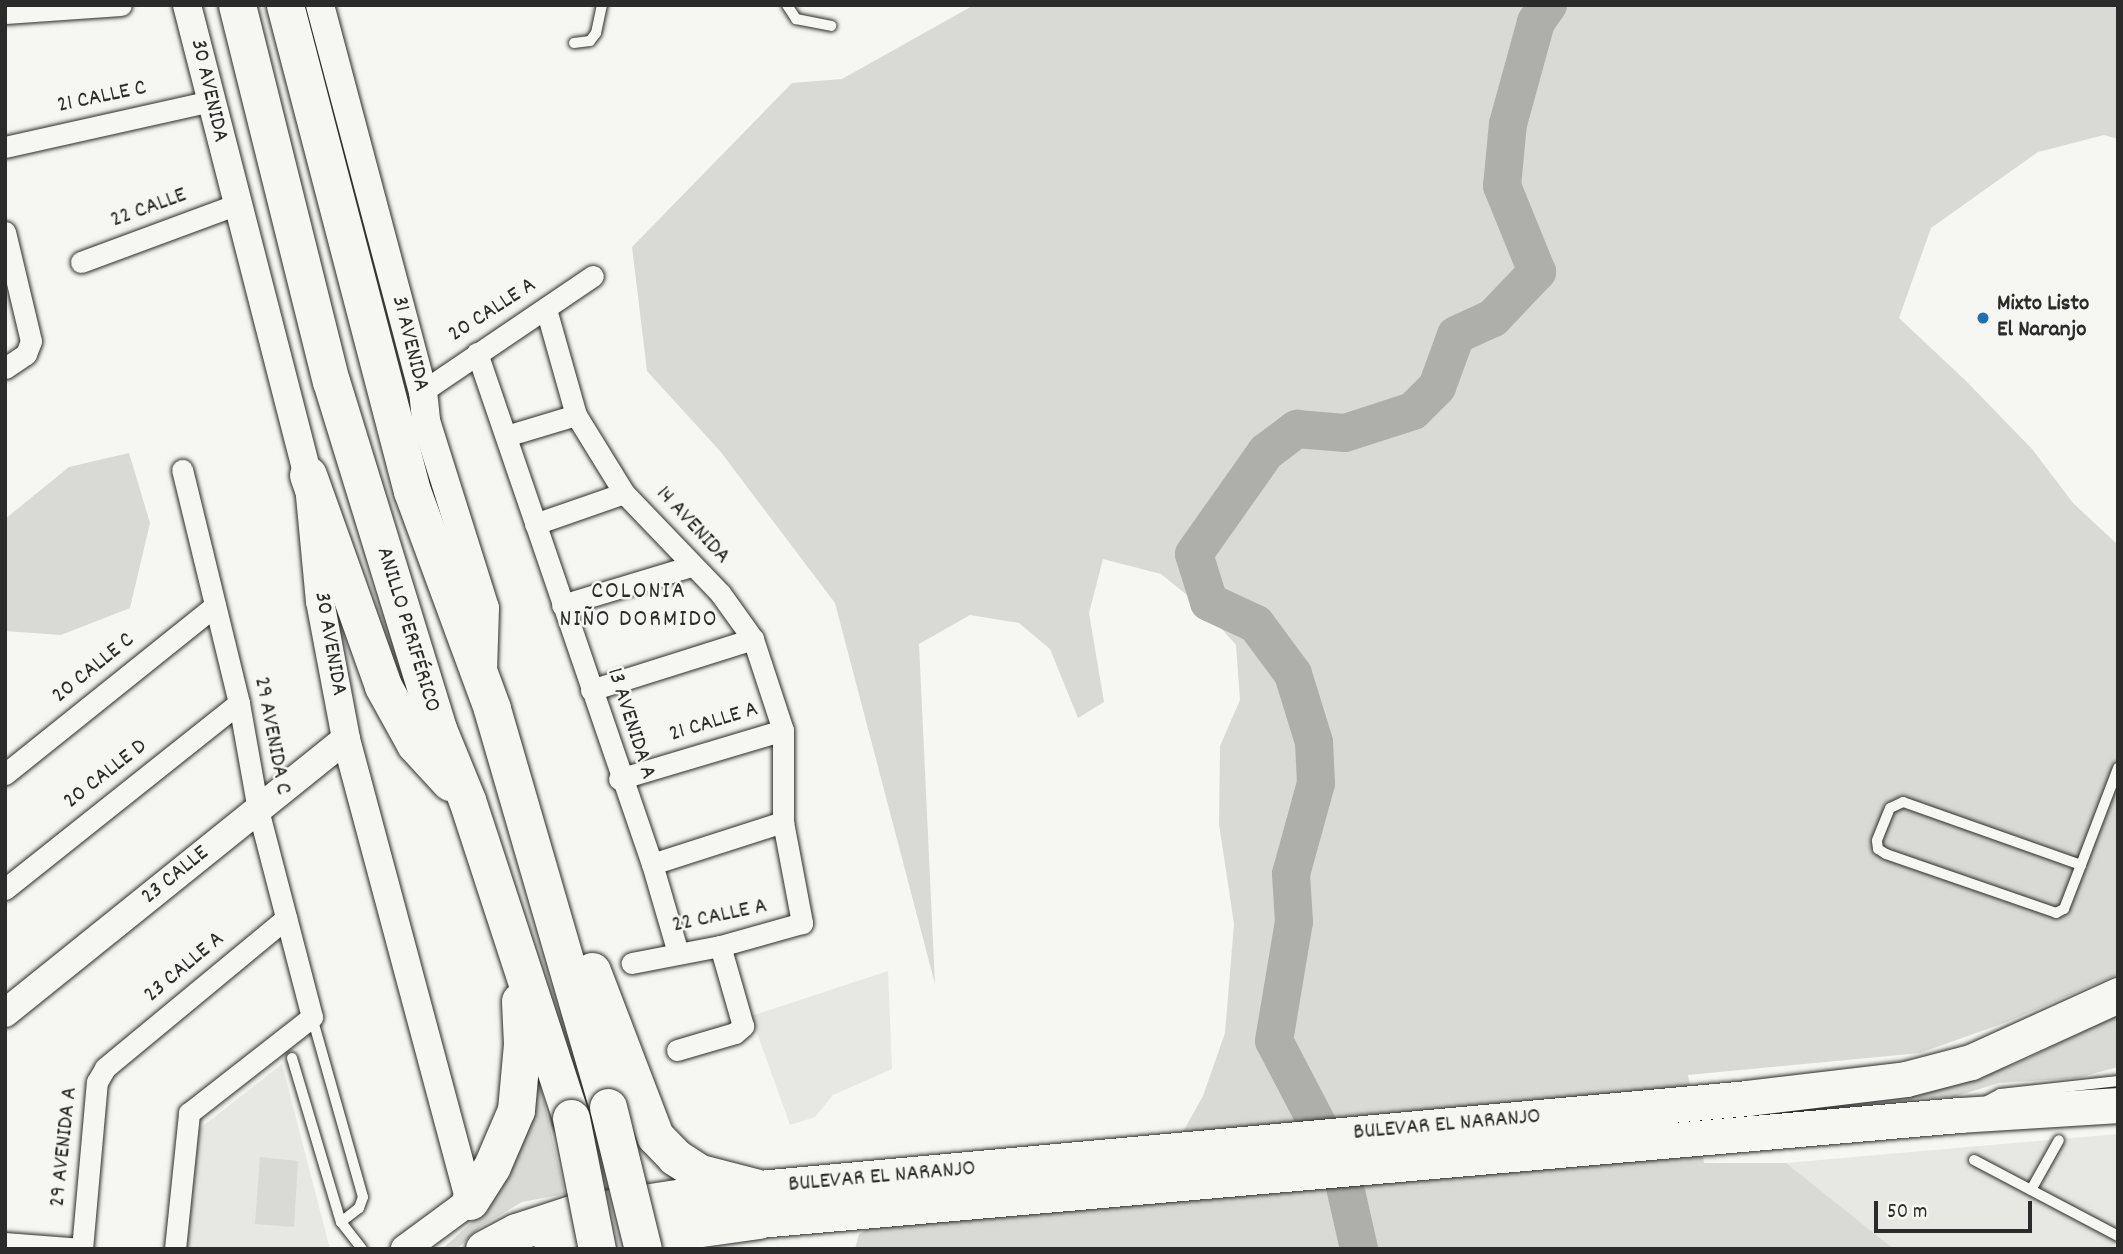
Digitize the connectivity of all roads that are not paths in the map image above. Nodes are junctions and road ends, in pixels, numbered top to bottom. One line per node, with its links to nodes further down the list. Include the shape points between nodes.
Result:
1 (121, 5): 8 (street)
2 (187, 5): 11 (street, 30 AVENIDA)
3 (237, 5): 40 (highway, ANILLO PERIFÉRICO, via 331,381 438,729)
4 (285, 5): 31 (highway, ANILLO PERIFÉRICO, via 412,491)
5 (320, 5): 20 (street, 31 AVENIDA)
6 (602, 5): 10 (lane, via 596,33 590,41)
7 (787, 5): 9 (lane, via 796,19)
8 (5, 13)
9 (831, 26)
10 (574, 43)
11 (211, 101): 12 (street, 21 CALLE C); 13 (street, 30 AVENIDA)
12 (5, 146)
13 (235, 205): 15 (street, 22 CALLE); 24 (street, 30 AVENIDA)
14 (5, 232): 19 (street, via 31,341 26,354)
15 (81, 262)
16 (593, 276): 17 (street, 20 CALLE A)
17 (546, 309): 18 (street, 20 CALLE A); 21 (street, 14 AVENIDA)
18 (477, 353): 20 (street, 20 CALLE A); 22 (street, 13 AVENIDA A)
19 (5, 368)
20 (423, 391): 31 (street, 31 AVENIDA, via 426,421 485,608)
21 (576, 415): 22 (street); 25 (street, 14 AVENIDA)
22 (506, 436): 26 (street, 13 AVENIDA A)
23 (182, 470): 29 (street, 29 AVENIDA C)
24 (308, 475): 35 (street, 30 AVENIDA, via 320,601); 40 (highway, via 383,686 415,744)
25 (624, 492): 26 (street); 27 (street, 14 AVENIDA)
26 (535, 524): 28 (street, 13 AVENIDA A)
27 (691, 566): 28 (street); 30 (street, 14 AVENIDA, via 720,593)
28 (562, 605): 32 (street, 13 AVENIDA A)
29 (215, 606): 33 (street, 29 AVENIDA C); 37 (street, 20 CALLE C)
30 (753, 639): 32 (street); 34 (street, 14 AVENIDA)
31 (482, 683): 39 (highway, ANILLO PERIFÉRICO)
32 (591, 690): 38 (street, 13 AVENIDA A)
33 (239, 703): 41 (street, 29 AVENIDA C); 45 (street, 20 CALLE D)
34 (783, 730): 38 (street, 21 CALLE A); 42 (street, 14 AVENIDA)
35 (346, 738): 41 (street, 23 CALLE); 64 (street, 30 AVENIDA)
36 (2118, 768): 44 (lane)
37 (5, 774)
38 (619, 779): 43 (street, 13 AVENIDA A)
39 (517, 794): 65 (highway, via 558,876 655,1136 675,1157 700,1172); 76 (highway, ANILLO PERIFÉRICO, bridge, via 608,1107)
40 (467, 800): 50 (highway, ANILLO PERIFÉRICO)
41 (258, 810): 47 (street, 29 AVENIDA C); 53 (street, 23 CALLE)
42 (783, 822): 43 (street); 46 (street, 14 AVENIDA)
43 (652, 864): 49 (street, 13 AVENIDA A)
44 (2081, 865): 44 (lane, via 2064,909 2048,912 1886,854 1878,849 1877,841 1890,808 1903,802)
45 (5, 889)
46 (800, 906): 48 (street, 22 CALLE A, via 802,923 794,928)
47 (286, 918): 54 (street, 29 AVENIDA C); 56 (street, 23 CALLE A)
48 (720, 946): 49 (street, 22 CALLE A); 55 (street, via 743,1020 741,1030)
49 (678, 953): 51 (street, 22 CALLE A)
50 (517, 955): 64 (highway, via 522,1044 516,1110 492,1166); 75 (highway, ANILLO PERIFÉRICO, bridge, via 571,1118)
51 (632, 963)
52 (2118, 995): 65 (main road, BULEVAR EL NARANJO, via 2019,1043 1943,1070 1747,1098)
53 (5, 1013)
54 (312, 1014): 66 (lane, via 363,1197 359,1208); 70 (street, via 198,1105 184,1127)
55 (677, 1049)
56 (118, 1058): 69 (street, 29 AVENIDA A, via 97,1082)
57 (292, 1058): 66 (lane)
58 (2118, 1082): 60 (lane, via 2000,1094)
59 (2118, 1105): 60 (main road, BULEVAR EL NARANJO)
60 (1959, 1115): 65 (main road, BULEVAR EL NARANJO, via 1750,1135)
61 (2059, 1140): 63 (lane)
62 (1974, 1160): 63 (lane)
63 (2031, 1190): 67 (lane)
64 (470, 1201): 72 (street)
65 (775, 1203): 73 (highway, via 571,1214 516,1232); 74 (highway); 77 (highway)
66 (341, 1222): 71 (lane)
67 (2118, 1236)
68 (5, 1243): 69 (street)
69 (81, 1249)
70 (175, 1249)
71 (362, 1249)
72 (405, 1249)
73 (484, 1249)
74 (552, 1249)
75 (597, 1249)
76 (643, 1249)
77 (720, 1249)

